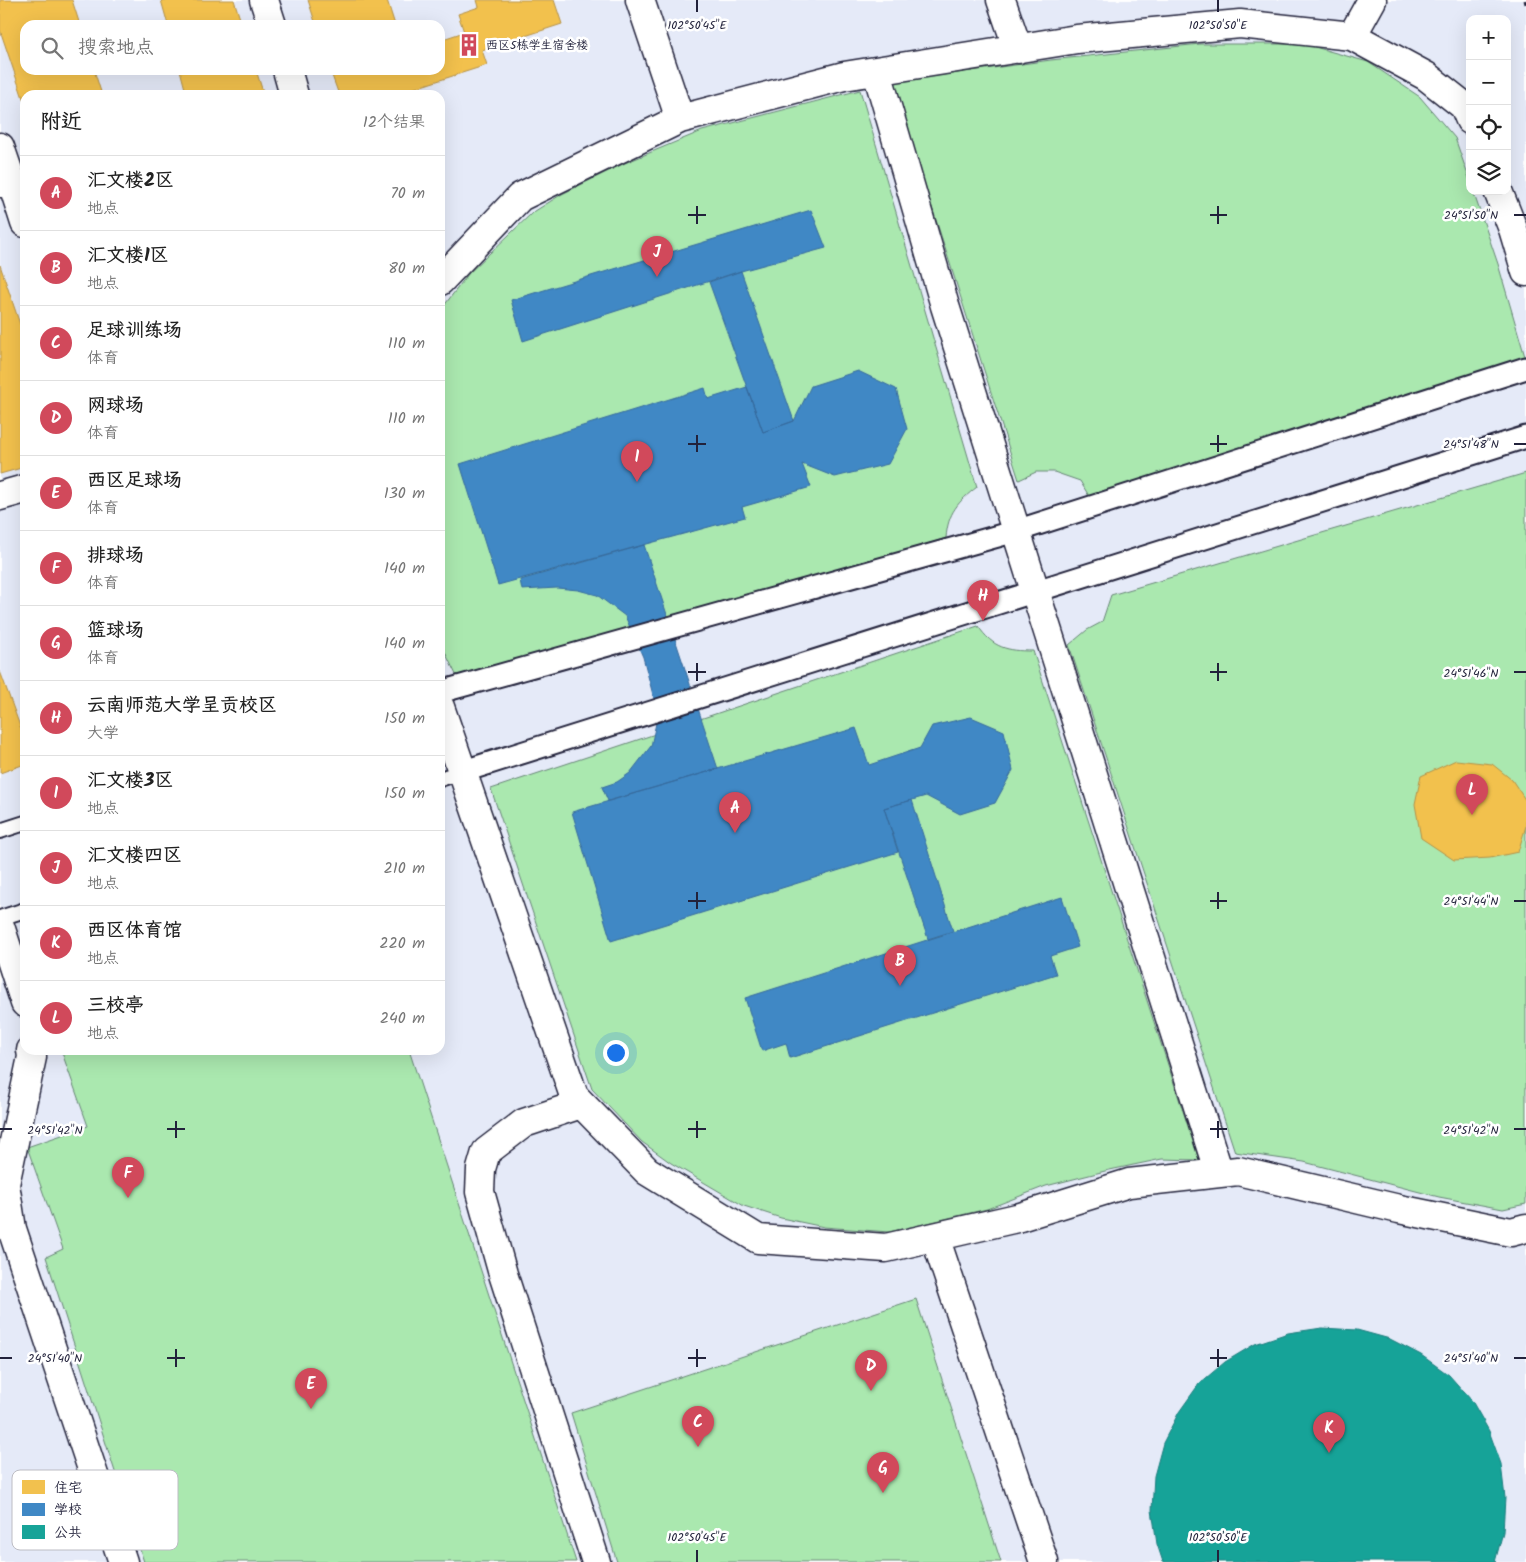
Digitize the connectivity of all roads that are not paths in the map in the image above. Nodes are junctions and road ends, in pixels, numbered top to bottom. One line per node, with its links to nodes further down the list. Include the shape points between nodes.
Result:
1 (264, 0): 5 (street)
2 (640, 0): 12 (street)
3 (1001, 0): 7 (street)
4 (1372, 0): 6 (street)
5 (270, 20)
6 (1352, 36): 7 (street, via 1240,24 1077,39); 11 (street, via 1426,76)
7 (1018, 49): 8 (street)
8 (877, 72): 12 (street, via 844,76); 23 (street, via 945,306)
9 (288, 75): 10 (street)
10 (292, 90)
11 (1466, 111)
12 (680, 119): 18 (street, via 520,196)
13 (0, 147): 14 (street)
14 (5, 181): 16 (street)
15 (1500, 195): 17 (street)
16 (20, 212)
17 (1526, 272)
18 (445, 276)
19 (1526, 368): 23 (street)
20 (1526, 437): 24 (street)
21 (20, 490): 22 (street)
22 (0, 496)
23 (1016, 531): 24 (street); 25 (street)
24 (1034, 592): 27 (street); 36 (street)
25 (445, 691)
26 (445, 742): 27 (street)
27 (450, 776): 35 (street, via 574,1096)
28 (20, 825): 29 (lane)
29 (0, 831)
30 (20, 912): 31 (lane)
31 (0, 918)
32 (0, 926): 33 (street)
33 (20, 988)
34 (32, 1055): 39 (street, via 5,1184 12,1229)
35 (582, 1104): 38 (street, via 648,1171 758,1239 886,1248); 42 (street, via 524,1122 486,1152 480,1192 503,1274)
36 (1220, 1173): 37 (street, via 1238,1171 1512,1232); 38 (street, via 1129,1183 1017,1218)
37 (1526, 1228)
38 (935, 1236): 43 (street)
39 (92, 1470)
40 (119, 1550): 41 (street)
41 (123, 1562)
42 (596, 1562)
43 (1044, 1562)

